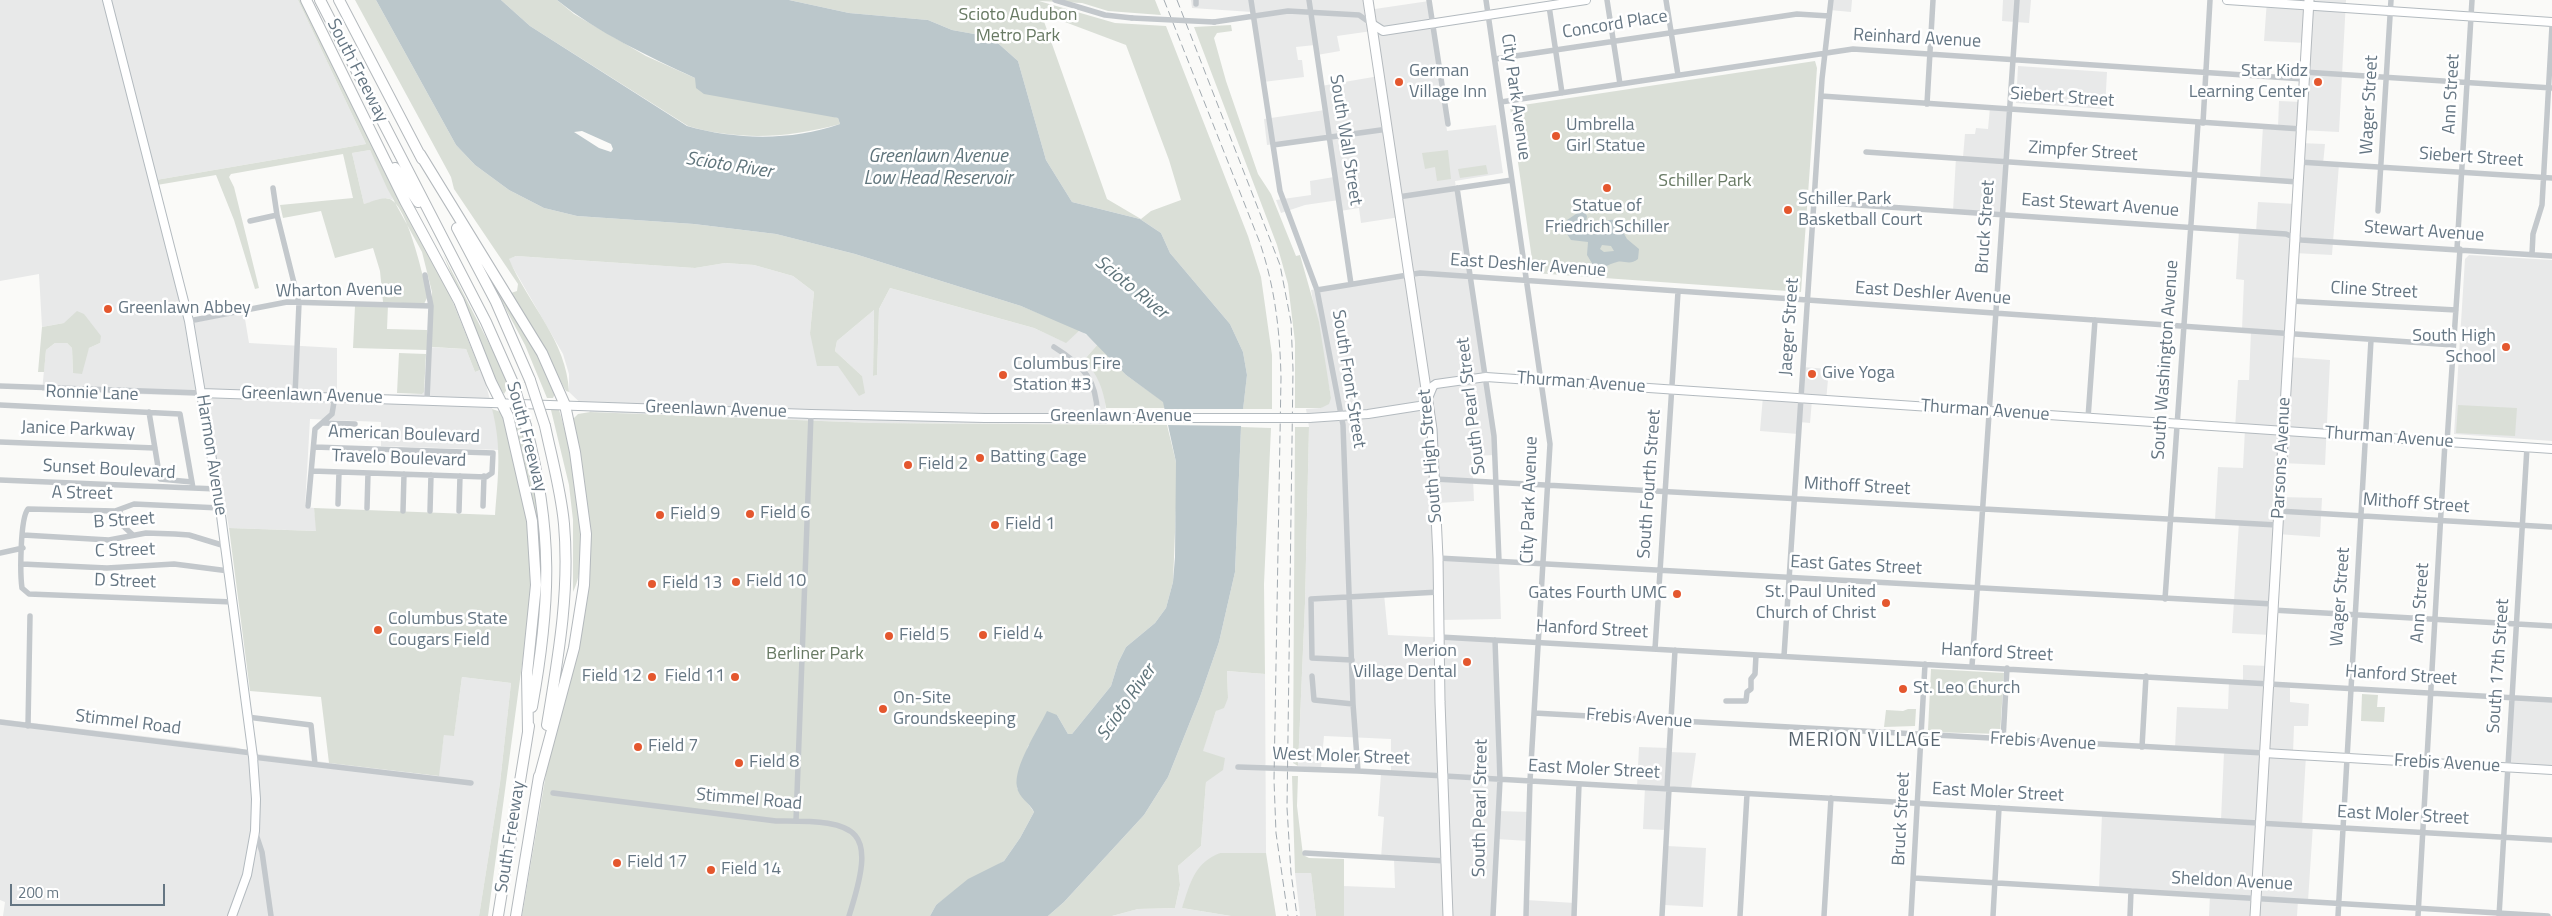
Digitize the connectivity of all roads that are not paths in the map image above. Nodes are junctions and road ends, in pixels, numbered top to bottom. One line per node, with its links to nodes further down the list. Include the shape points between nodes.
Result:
1 (107, 0): 97 (main road, Harmon Avenue)
2 (306, 0): 56 (highway)
3 (320, 0): 79 (highway, South Freeway)
4 (340, 0): 59 (highway, South Freeway)
5 (1055, 0): 26 (street, bridge, via 1105,15 1132,18 1214,22)
6 (1251, 0): 26 (street, South Front Street)
7 (1309, 0): 24 (street, South Wall Street)
8 (1368, 0): 30 (main road, South High Street)
9 (1429, 0): 29 (street)
10 (1486, 0): 25 (street, City Park Avenue)
11 (1586, 0): 21 (main road)
12 (1607, 0): 33 (street)
13 (1666, 0): 32 (street)
14 (1831, 0): 27 (street, Jaeger Street)
15 (1933, 0): 36 (street)
16 (2017, 0): 38 (street, Bruck Street)
17 (2210, 0): 39 (street, South Washington Avenue)
18 (2227, 0): 22 (main road)
19 (2391, 0): 23 (street, Wager Street)
20 (2472, 0): 28 (street, Ann Street)
21 (1549, 3): 25 (main road); 34 (street)
22 (2308, 3): 23 (main road); 41 (main road, Parsons Avenue)
23 (2391, 11): 28 (main road); 42 (street, Wager Street)
24 (1310, 12): 26 (street, via 1279,11); 30 (street, via 1359,15); 55 (street, South Wall Street)
25 (1488, 15): 29 (main road); 37 (street, City Park Avenue)
26 (1254, 16): 57 (street, South Front Street)
27 (1829, 16): 32 (street, Concord Place, via 1796,14); 35 (street, Jaeger Street)
28 (2471, 17): 31 (main road); 43 (street, Ann Street)
29 (1432, 23): 30 (main road, via 1382,31); 52 (street)
30 (1372, 24): 53 (main road, South High Street)
31 (2552, 24): 45 (street)
32 (1671, 32): 33 (street, Concord Place); 40 (street)
33 (1614, 41): 34 (street, Concord Place); 44 (street)
34 (1556, 50): 37 (street, Concord Place); 46 (street)
35 (1826, 53): 36 (street, Reinhard Avenue, via 1853,49); 40 (street, Reinhard Avenue); 47 (street, Jaeger Street)
36 (1930, 54): 38 (street, Reinhard Avenue); 49 (street)
37 (1494, 59): 48 (street, City Park Avenue)
38 (2012, 60): 39 (street, Reinhard Avenue); 50 (street, Bruck Street)
39 (2206, 73): 41 (street, Reinhard Avenue); 51 (street, South Washington Avenue)
40 (1678, 75): 44 (street, Reinhard Avenue)
41 (2304, 76): 42 (street, Reinhard Avenue); 54 (main road, Parsons Avenue)
42 (2387, 77): 43 (street, Reinhard Avenue); 62 (street, Wager Street)
43 (2468, 82): 45 (street, Reinhard Avenue); 63 (street, Ann Street)
44 (1620, 84): 46 (street, Reinhard Avenue)
45 (2550, 88): 65 (street)
46 (1562, 93): 48 (street, Reinhard Avenue)
47 (1821, 96): 49 (street, Siebert Street); 72 (street, Jaeger Street)
48 (1501, 102): 67 (street, City Park Avenue)
49 (1927, 104): 50 (street, Siebert Street)
50 (2009, 109): 51 (street, Siebert Street); 60 (street, Bruck Street)
51 (2200, 123): 54 (street, Siebert Street); 64 (street, South Washington Avenue)
52 (1448, 124)
53 (1388, 129): 55 (street); 71 (main road, South High Street)
54 (2301, 129): 61 (main road, Parsons Avenue)
55 (1329, 138): 57 (street); 87 (street, South Wall Street)
56 (377, 140): 79 (highway); 113 (highway, via 405,201 459,301)
57 (1273, 145): 88 (street, South Front Street, via 1286,209)
58 (1866, 152): 60 (street, Zimpfer Street)
59 (420, 154): 114 (highway, via 542,353); 229 (highway, South Freeway, bridge, via 496,302 530,380 545,426 564,523 566,563 561,641)
60 (2005, 161): 64 (street, Zimpfer Street); 75 (street, Bruck Street)
61 (2299, 162): 62 (street, Siebert Street); 68 (main road, Parsons Avenue)
62 (2381, 167): 63 (street, Siebert Street); 73 (street, Wager Street)
63 (2462, 172): 65 (street, Siebert Street); 80 (street, Ann Street)
64 (2194, 175): 68 (street, Zimpfer Street); 77 (street, South Washington Avenue)
65 (2543, 177): 66 (street, Siebert Street); 81 (street, via 2542,206 2533,234)
66 (2552, 178)
67 (1512, 180): 70 (street); 86 (street, City Park Avenue)
68 (2298, 182): 78 (main road, Parsons Avenue)
69 (273, 188): 74 (street)
70 (1457, 188): 71 (street); 85 (street, South Pearl Street)
71 (1398, 197): 84 (main road, South High Street)
72 (1814, 202): 75 (street, East Stewart Avenue); 90 (street, Jaeger Street)
73 (2378, 211)
74 (277, 215): 76 (street); 92 (street)
75 (2002, 215): 77 (street, East Stewart Avenue); 95 (street, Bruck Street)
76 (250, 221)
77 (2190, 228): 78 (street, East Stewart Avenue); 98 (street, South Washington Avenue)
78 (2295, 237): 80 (street, Stewart Avenue, via 2301,240); 91 (main road, Parsons Avenue)
79 (445, 241): 213 (highway, South Freeway, bridge, via 513,383 543,505 548,572 544,640)
80 (2458, 249): 81 (street, Stewart Avenue); 94 (street, Ann Street)
81 (2532, 254): 82 (street, Stewart Avenue)
82 (2552, 256)
83 (425, 275): 93 (street)
84 (1410, 275): 85 (street, East Deshler Avenue); 87 (street, East Deshler Avenue); 110 (main road, South High Street)
85 (1471, 277): 86 (street, East Deshler Avenue); 103 (street, South Pearl Street)
86 (1526, 281): 89 (street, East Deshler Avenue); 104 (street, City Park Avenue)
87 (1351, 284): 88 (street, East Deshler Avenue)
88 (1318, 290): 120 (street, South Front Street)
89 (1678, 292): 90 (street, East Deshler Avenue); 106 (street, South Fourth Street)
90 (1807, 300): 95 (street, East Deshler Avenue); 111 (street, Jaeger Street)
91 (2291, 301): 94 (street, Cline Street); 99 (main road, Parsons Avenue)
92 (299, 303): 93 (street, Wharton Avenue); 97 (street, Wharton Avenue, via 287,302); 108 (street)
93 (430, 306): 112 (street)
94 (2456, 310): 101 (street, Ann Street)
95 (1996, 314): 96 (street, East Deshler Avenue); 117 (street, Bruck Street)
96 (2095, 320): 98 (street, East Deshler Avenue); 121 (street)
97 (190, 321): 107 (main road, Harmon Avenue)
98 (2184, 326): 99 (street, East Deshler Avenue); 124 (street, South Washington Avenue)
99 (2289, 334): 100 (street, East Deshler Avenue); 125 (main road, Parsons Avenue)
100 (2371, 340): 101 (street, East Deshler Avenue); 126 (street, Wager Street)
101 (2453, 345): 128 (street, Ann Street)
102 (1054, 347): 119 (street, via 1074,360 1087,374 1096,400)
103 (1486, 377): 104 (main road, Thurman Avenue); 110 (main road, Thurman Avenue, via 1436,384); 142 (street, South Pearl Street)
104 (1541, 380): 106 (main road, Thurman Avenue); 144 (street, City Park Avenue, via 1550,444)
105 (0, 386): 107 (street, Greenlawn Avenue)
106 (1671, 390): 111 (main road, Thurman Avenue); 146 (street, South Fourth Street)
107 (201, 393): 108 (main road, Greenlawn Avenue); 145 (main road, Harmon Avenue)
108 (295, 395): 109 (main road, Greenlawn Avenue)
109 (335, 396): 112 (main road, Greenlawn Avenue); 122 (street, via 334,410)
110 (1428, 398): 120 (main road, Greenlawn Avenue, via 1419,406); 140 (main road, South High Street)
111 (1800, 399): 117 (main road, Thurman Avenue); 147 (street, Jaeger Street)
112 (427, 400): 113 (main road, Greenlawn Avenue)
113 (501, 402): 114 (main road, Greenlawn Avenue); 213 (highway, via 508,416 532,521 536,586 527,673)
114 (565, 405): 118 (main road, Greenlawn Avenue); 229 (highway, via 583,499 586,562 574,648)
115 (0, 406): 116 (street, Ronnie Lane)
116 (149, 412): 131 (street); 143 (street, Ronnie Lane, via 182,416)
117 (1989, 412): 121 (main road, Thurman Avenue); 153 (street, Bruck Street)
118 (811, 414): 119 (main road, Greenlawn Avenue, via 985,418); 238 (street)
119 (1097, 416): 120 (main road, Greenlawn Avenue, bridge)
120 (1340, 417): 179 (street, South Front Street, via 1343,425)
121 (2088, 418): 124 (main road, Thurman Avenue)
122 (324, 423): 123 (street); 129 (street, via 315,429)
123 (355, 424)
124 (2178, 424): 125 (main road, Thurman Avenue); 160 (street, South Washington Avenue)
125 (2283, 432): 126 (main road, Thurman Avenue); 156 (main road, Parsons Avenue)
126 (2365, 437): 128 (main road, Thurman Avenue); 159 (street, Wager Street)
127 (0, 442): 131 (street, Janice Parkway)
128 (2446, 442): 130 (main road, Thurman Avenue); 161 (street, Ann Street)
129 (314, 447): 133 (street); 139 (street, American Boulevard, via 493,453 492,473)
130 (2527, 447): 132 (main road, Thurman Avenue); 163 (street, South 17th Street)
131 (155, 448): 143 (street, via 160,479)
132 (2552, 449)
133 (312, 471): 134 (street, Travelo Boulevard); 149 (street)
134 (339, 472): 135 (street, Travelo Boulevard); 148 (street)
135 (368, 473): 136 (street, Travelo Boulevard); 152 (street)
136 (404, 474): 137 (street, Travelo Boulevard); 155 (street)
137 (431, 475): 138 (street, Travelo Boulevard); 158 (street)
138 (460, 476): 139 (street, Travelo Boulevard); 157 (street)
139 (484, 476): 150 (street)
140 (1435, 479): 142 (street, Mithoff Street); 170 (main road, South High Street)
141 (0, 480): 143 (street, Sunset Boulevard)
142 (1496, 482): 144 (street, Mithoff Street); 171 (street, South Pearl Street)
143 (193, 485): 145 (street, Sunset Boulevard)
144 (1547, 485): 146 (street, Mithoff Street); 173 (street, City Park Avenue)
145 (217, 489): 151 (main road, Harmon Avenue)
146 (1664, 492): 147 (street, Mithoff Street); 175 (street, South Fourth Street)
147 (1794, 499): 153 (street, Mithoff Street); 176 (street, Jaeger Street)
148 (338, 504)
149 (308, 506)
150 (482, 506)
151 (220, 508): 154 (street, A Street, via 129,504); 167 (main road, Harmon Avenue)
152 (367, 508)
153 (1982, 509): 160 (street, Mithoff Street); 177 (street, Bruck Street)
154 (120, 510): 165 (street, A Street, via 31,508 25,513); 166 (street, via 122,525)
155 (403, 510)
156 (2278, 510): 159 (street, Mithoff Street); 162 (main road, Parsons Avenue)
157 (459, 511)
158 (430, 512)
159 (2361, 515): 161 (street, Mithoff Street); 183 (street, Wager Street)
160 (2170, 519): 162 (street, Mithoff Street); 180 (street, South Washington Avenue)
161 (2441, 520): 163 (street, Mithoff Street); 185 (street, Ann Street)
162 (2277, 525): 182 (main road, Parsons Avenue)
163 (2522, 525): 164 (street, Mithoff Street); 186 (street, South 17th Street)
164 (2552, 527)
165 (23, 535): 166 (street, B Street, via 109,540); 168 (street)
166 (133, 535): 167 (street, B Street, via 189,535)
167 (225, 546): 174 (main road, Harmon Avenue)
168 (23, 548): 169 (street); 172 (street)
169 (0, 553)
170 (1438, 558): 171 (street, East Gates Street); 178 (main road, South High Street)
171 (1499, 561): 173 (street, East Gates Street)
172 (22, 564): 174 (street, C Street, via 107,568 174,564); 181 (street, D Street, via 22,584 29,594)
173 (1543, 564): 175 (street, East Gates Street); 190 (street, City Park Avenue)
174 (229, 570): 181 (main road, Harmon Avenue)
175 (1660, 571): 176 (street, East Gates Street); 191 (street, South Fourth Street)
176 (1790, 578): 177 (street, East Gates Street); 194 (street, Jaeger Street)
177 (1977, 588): 180 (street, East Gates Street); 197 (street, Bruck Street)
178 (1439, 592): 179 (street); 188 (main road, South High Street)
179 (1351, 596): 195 (street, South Front Street); 195 (street, via 1315,597 1309,601 1312,658)
180 (2165, 599): 182 (street, East Gates Street)
181 (233, 602): 209 (main road, Harmon Avenue)
182 (2273, 607): 183 (street, East Gates Street); 201 (main road, Parsons Avenue)
183 (2355, 615): 185 (street, East Gates Street); 202 (street, Wager Street)
184 (30, 616): 212 (street)
185 (2435, 620): 186 (street, East Gates Street); 203 (street, Ann Street)
186 (2516, 624): 187 (street, East Gates Street); 204 (street, South 17th Street)
187 (2552, 626)
188 (1440, 637): 189 (street, Hanford Street); 226 (main road, South High Street)
189 (1495, 640): 190 (street, Hanford Street); 227 (street, South Pearl Street)
190 (1538, 642): 191 (street, Hanford Street); 208 (street, City Park Avenue)
191 (1655, 649): 192 (street, Hanford Street)
192 (1675, 650): 193 (street, Hanford Street); 211 (street)
193 (1756, 655): 194 (street, Hanford Street); 206 (street, via 1755,674 1746,701)
194 (1784, 656): 196 (street, Hanford Street)
195 (1352, 660): 207 (street, South Front Street)
196 (1925, 664): 197 (street, Hanford Street); 214 (street, Bruck Street)
197 (1972, 666): 198 (street, Hanford Street)
198 (2007, 668): 200 (street, Hanford Street); 215 (street)
199 (1312, 676): 207 (street, via 1314,700)
200 (2146, 676): 201 (street, Hanford Street); 216 (street)
201 (2268, 682): 202 (street, Hanford Street); 217 (main road, Parsons Avenue)
202 (2350, 688): 203 (street, Hanford Street); 219 (street, Wager Street)
203 (2430, 693): 204 (street, Hanford Street); 220 (street, Ann Street)
204 (2512, 698): 205 (street, Hanford Street); 223 (street, South 17th Street)
205 (2552, 700)
206 (1726, 701)
207 (1353, 704): 225 (street, South Front Street)
208 (1534, 713): 211 (street, Frebis Avenue); 228 (street, City Park Avenue)
209 (247, 717): 218 (main road, Harmon Avenue); 221 (street, via 310,725)
210 (0, 722): 212 (street, Stimmel Road)
211 (1670, 722): 214 (street, Frebis Avenue); 232 (street)
212 (28, 726): 218 (street, Stimmel Road)
213 (528, 732): 256 (highway, South Freeway)
214 (1922, 736): 215 (street, Frebis Avenue); 236 (street, Bruck Street)
215 (2003, 740): 216 (street, Frebis Avenue)
216 (2142, 747): 217 (street, Frebis Avenue)
217 (2264, 753): 219 (main road, Frebis Avenue); 239 (main road, Parsons Avenue)
218 (252, 755): 221 (street, Stimmel Road); 241 (main road, Harmon Avenue)
219 (2346, 758): 220 (main road, Frebis Avenue); 240 (street, Wager Street)
220 (2426, 763): 223 (main road, Frebis Avenue); 242 (street, Ann Street)
221 (315, 764): 230 (street, Stimmel Road)
222 (1238, 767): 225 (street, West Moler Street)
223 (2507, 767): 224 (main road, Frebis Avenue); 243 (street, South 17th Street)
224 (2552, 770)
225 (1358, 771): 226 (street, West Moler Street)
226 (1443, 776): 227 (street, East Moler Street); 246 (main road, South High Street)
227 (1500, 780): 228 (street, East Moler Street); 260 (street, South Pearl Street)
228 (1530, 781): 231 (street, East Moler Street); 261 (street, City Park Avenue)
229 (538, 782): 257 (highway, South Freeway)
230 (472, 783)
231 (1579, 784): 232 (street, East Moler Street); 262 (street)
232 (1668, 789): 234 (street, East Moler Street); 263 (street)
233 (553, 793): 238 (street, Stimmel Road, via 776,822)
234 (1747, 794): 235 (street, East Moler Street); 264 (street)
235 (1830, 798): 236 (street, East Moler Street); 265 (street)
236 (1918, 804): 237 (street, East Moler Street); 247 (street, Bruck Street)
237 (1999, 808): 239 (street, East Moler Street); 248 (street)
238 (796, 821): 258 (street, Stimmel Road, via 838,824 857,838 863,861)
239 (2260, 822): 240 (street, East Moler Street); 250 (main road, Parsons Avenue)
240 (2343, 828): 242 (street, East Moler Street); 251 (street, Wager Street)
241 (255, 831): 254 (main road, Harmon Avenue, via 247,875); 255 (street, via 262,852)
242 (2422, 832): 243 (street, East Moler Street); 252 (street, Ann Street)
243 (2504, 838): 244 (street, East Moler Street); 253 (street, South 17th Street)
244 (2552, 840)
245 (1305, 853): 246 (street)
246 (1446, 861): 259 (main road, South High Street)
247 (1914, 878): 248 (street, Sheldon Avenue); 266 (street, Bruck Street)
248 (1995, 883): 249 (street, Sheldon Avenue); 267 (street)
249 (2132, 891): 250 (street, Sheldon Avenue); 268 (street)
250 (2256, 898): 251 (street, Sheldon Avenue); 269 (main road, Parsons Avenue)
251 (2338, 903): 252 (street, Sheldon Avenue); 270 (street, Wager Street)
252 (2418, 908): 253 (street, Sheldon Avenue); 271 (street, Ann Street)
253 (2499, 914): 272 (street, Sheldon Avenue)
254 (232, 916)
255 (271, 916)
256 (498, 916)
257 (516, 916)
258 (849, 916)
259 (1448, 916)
260 (1493, 916)
261 (1526, 916)
262 (1574, 916)
263 (1662, 916)
264 (1740, 916)
265 (1824, 916)
266 (1911, 916)
267 (1993, 916)
268 (2130, 916)
269 (2254, 916)
270 (2338, 916)
271 (2418, 916)
272 (2548, 916)

